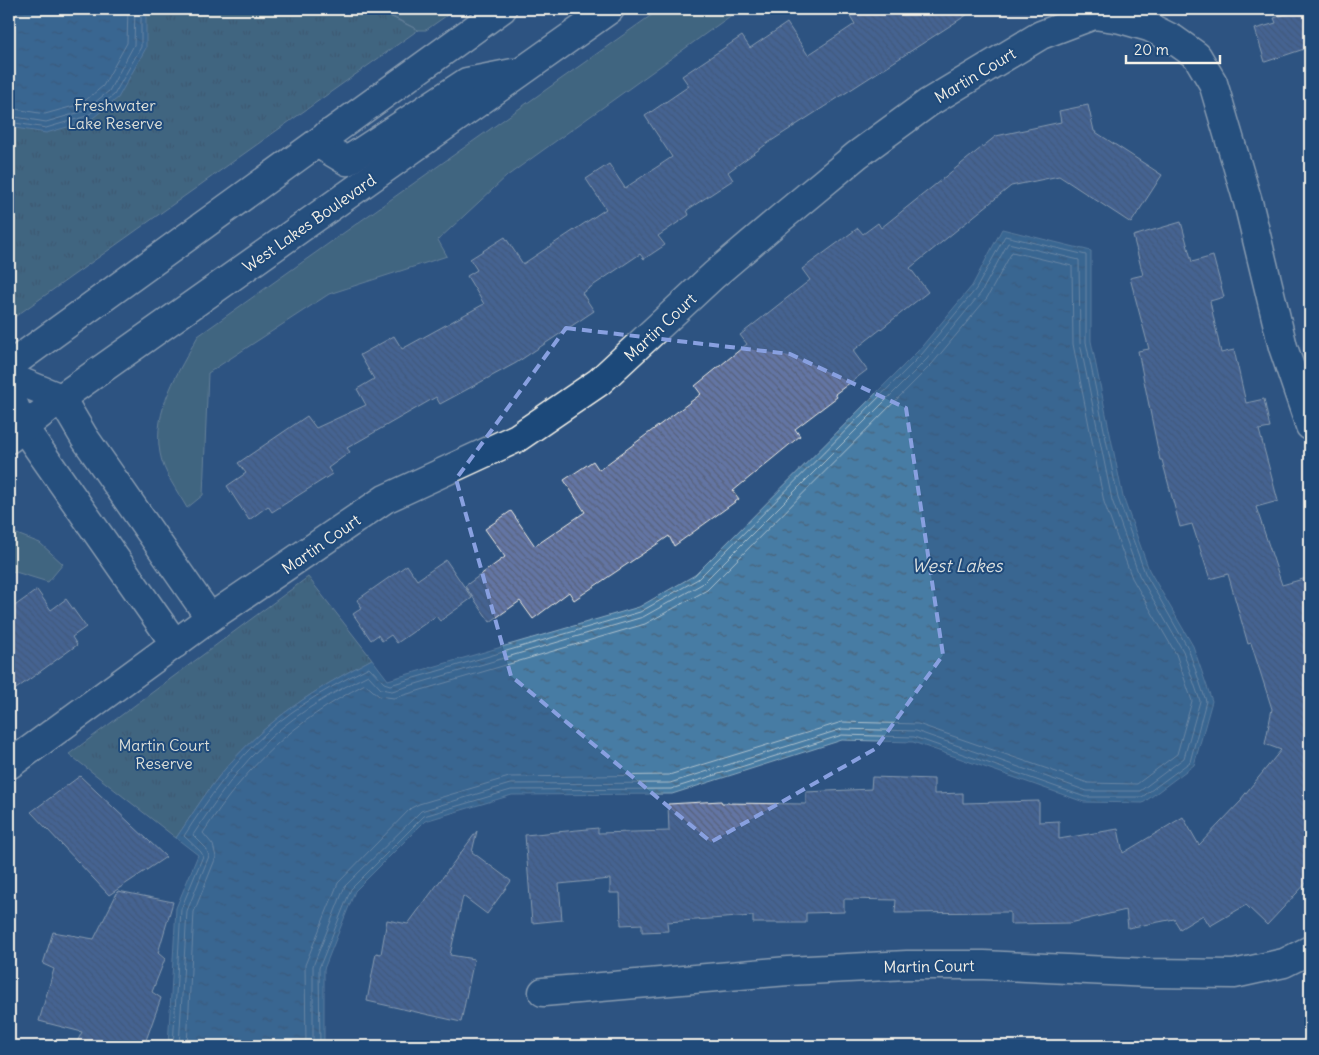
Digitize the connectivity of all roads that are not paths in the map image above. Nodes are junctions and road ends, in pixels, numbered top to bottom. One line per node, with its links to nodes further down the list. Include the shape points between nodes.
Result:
1 (502, 9): 5 (street)
2 (610, 9): 4 (street, West Lakes Boulevard)
3 (1092, 12): 10 (street, Martin Court, via 1149,27 1173,39 1197,56 1213,83 1248,202 1283,347); 12 (street, Martin Court, via 1025,44 928,103 865,149 714,275 599,382 517,438 385,499)
4 (522, 72): 5 (street, via 467,82 347,161 327,150); 9 (street, West Lakes Boulevard)
5 (328, 134): 6 (street)
6 (9, 366)
7 (9, 376): 9 (street)
8 (9, 393): 11 (street)
9 (61, 398): 11 (street, West Lakes Boulevard); 12 (street, via 84,437)
10 (1310, 426)
11 (17, 433): 13 (street)
12 (210, 618): 13 (street, Martin Court)
13 (175, 644): 14 (street, Martin Court)
14 (9, 765)
15 (1310, 950): 16 (street, Martin Court, via 1284,963 1234,974 907,965)
16 (543, 992)

